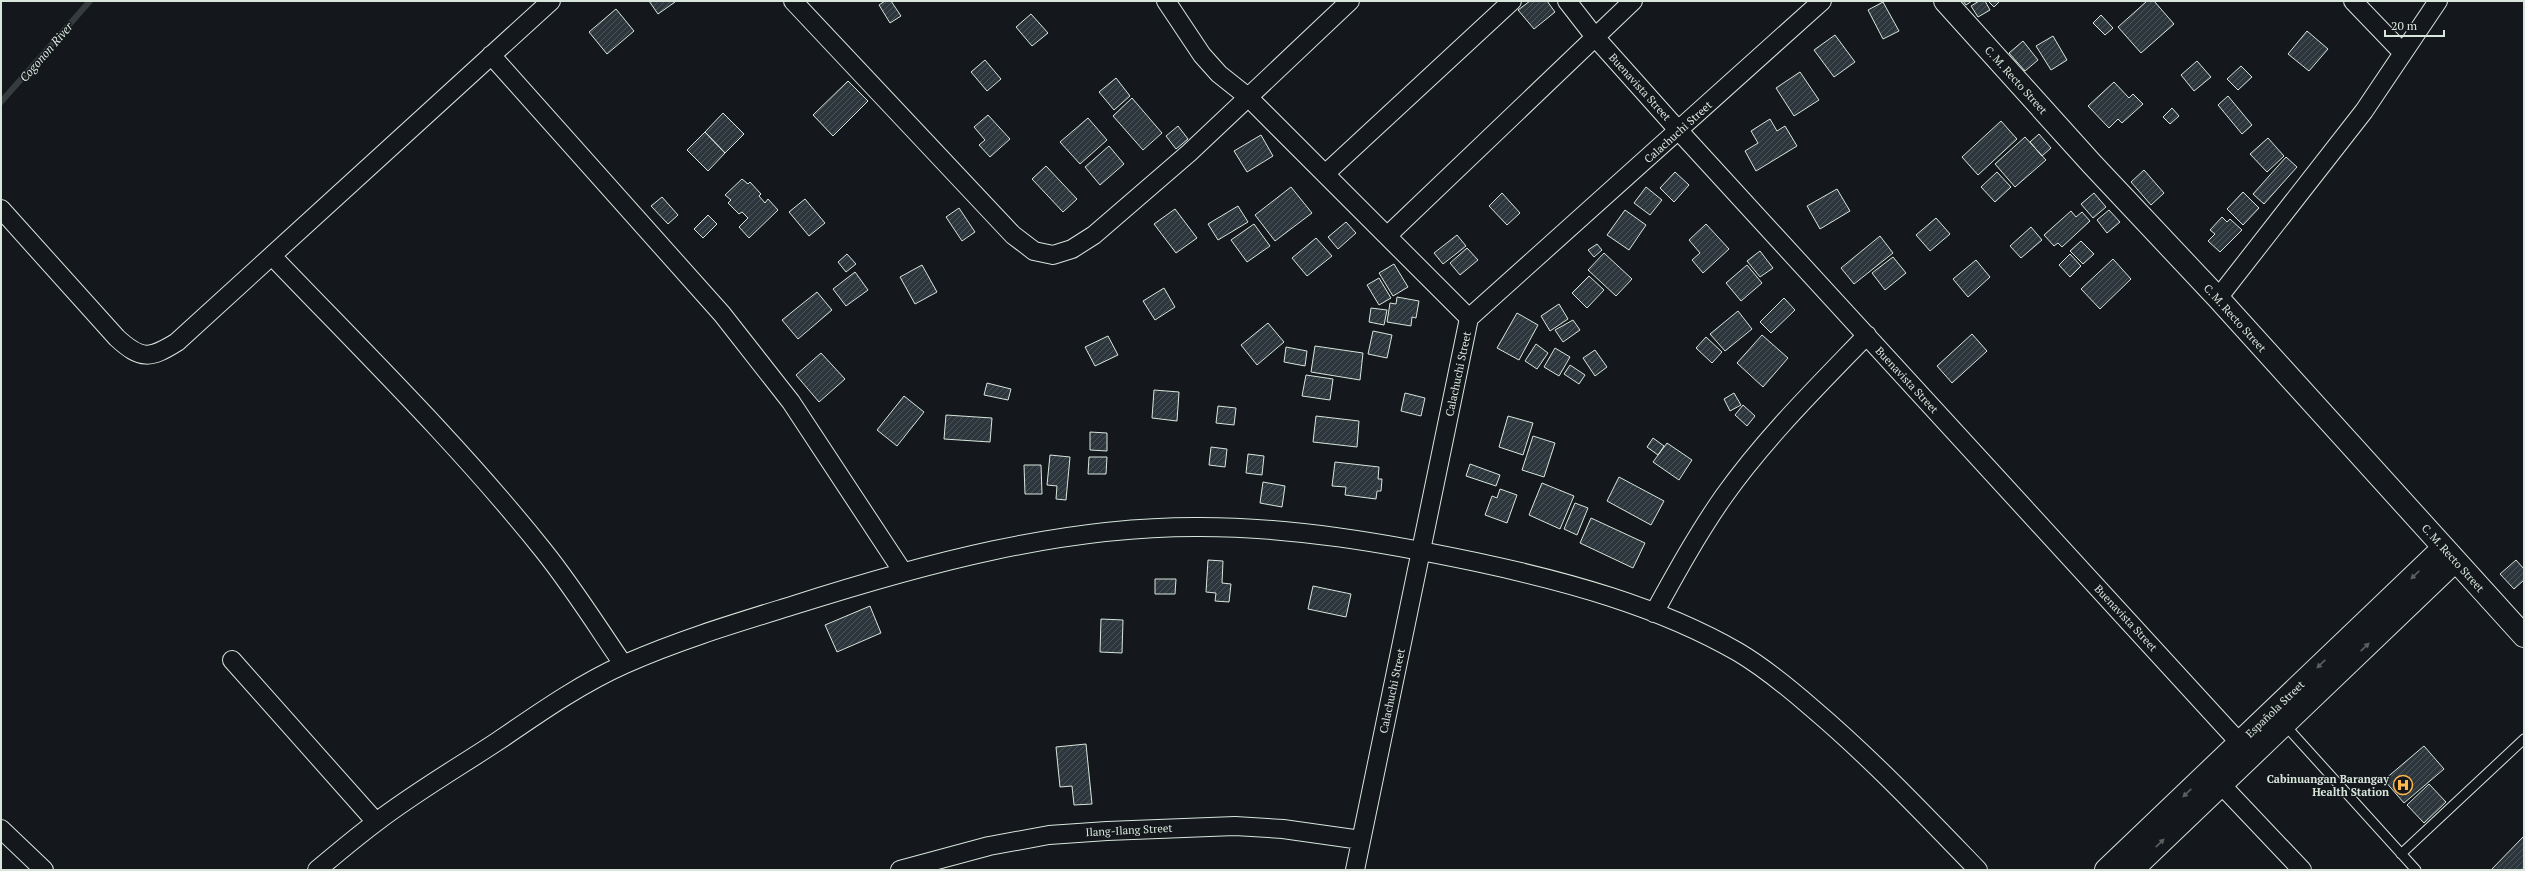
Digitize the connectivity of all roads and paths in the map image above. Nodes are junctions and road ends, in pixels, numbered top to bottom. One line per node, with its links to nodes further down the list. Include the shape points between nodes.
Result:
1 (551, 1): 14 (street)
2 (793, 1): 15 (street, via 1013,235 1034,251 1053,254 1072,249 1094,235 1189,153)
3 (1166, 1): 15 (street, via 1202,55 1219,74)
4 (1350, 1): 15 (street)
5 (1512, 1): 17 (street)
6 (1567, 1): 12 (street, Buenavista Street)
7 (1633, 1): 12 (street)
8 (1822, 1): 16 (street, Calachuchi Street)
9 (1945, 1): 21 (main road, C. M. Recto Street, via 2092,164)
10 (2353, 1): 13 (street)
11 (2438, 1): 13 (street)
12 (1595, 37): 16 (street, Buenavista Street); 19 (street)
13 (2402, 52): 21 (street, via 2364,111)
14 (491, 56): 20 (street); 26 (street, via 722,314 791,402)
15 (1248, 97): 17 (street)
16 (1679, 131): 22 (street, Calachuchi Street); 23 (street, Buenavista Street)
17 (1325, 174): 19 (street)
18 (1, 209): 20 (street, via 117,338 136,353 146,356 156,354 177,342)
19 (1387, 236): 22 (street)
20 (272, 256): 30 (street, via 444,437 543,550)
21 (2218, 298): 25 (main road, C. M. Recto Street)
22 (1469, 318): 24 (street, Calachuchi Street)
23 (1867, 335): 27 (street, via 1789,415 1725,495 1693,544); 33 (street, Buenavista Street)
24 (1421, 550): 26 (street, via 1302,531 1199,527 1120,531 1051,540); 27 (street, via 1579,588); 37 (street, Calachuchi Street)
25 (2449, 554): 28 (main road, C. M. Recto Street); 31 (main road, Española Street)
26 (903, 572): 30 (street, via 705,633)
27 (1654, 613): 43 (street, via 1698,631 1742,654 1787,687 1879,768)
28 (2524, 636)
29 (232, 660): 35 (street)
30 (623, 664): 35 (street, via 534,717)
31 (2278, 718): 33 (main road, Española Street); 38 (lane)
32 (2524, 739): 38 (lane)
33 (2246, 749): 34 (main road, Española Street)
34 (2215, 778): 44 (main road, Española Street, one-way to 44); 45 (main road, Española Street, one-way to 34); 46 (street)
35 (376, 822): 40 (street)
36 (1, 829): 39 (street)
37 (1361, 840): 41 (street, Ilang-Ilang Street, via 1283,829 1235,826 1106,830 1049,835 988,846); 42 (street, Calachuchi Street)
38 (2401, 854): 47 (lane)
39 (44, 870)
40 (317, 870)
41 (900, 870)
42 (1355, 870)
43 (1978, 870)
44 (2106, 870)
45 (2132, 870)
46 (2302, 870)
47 (2416, 870)

